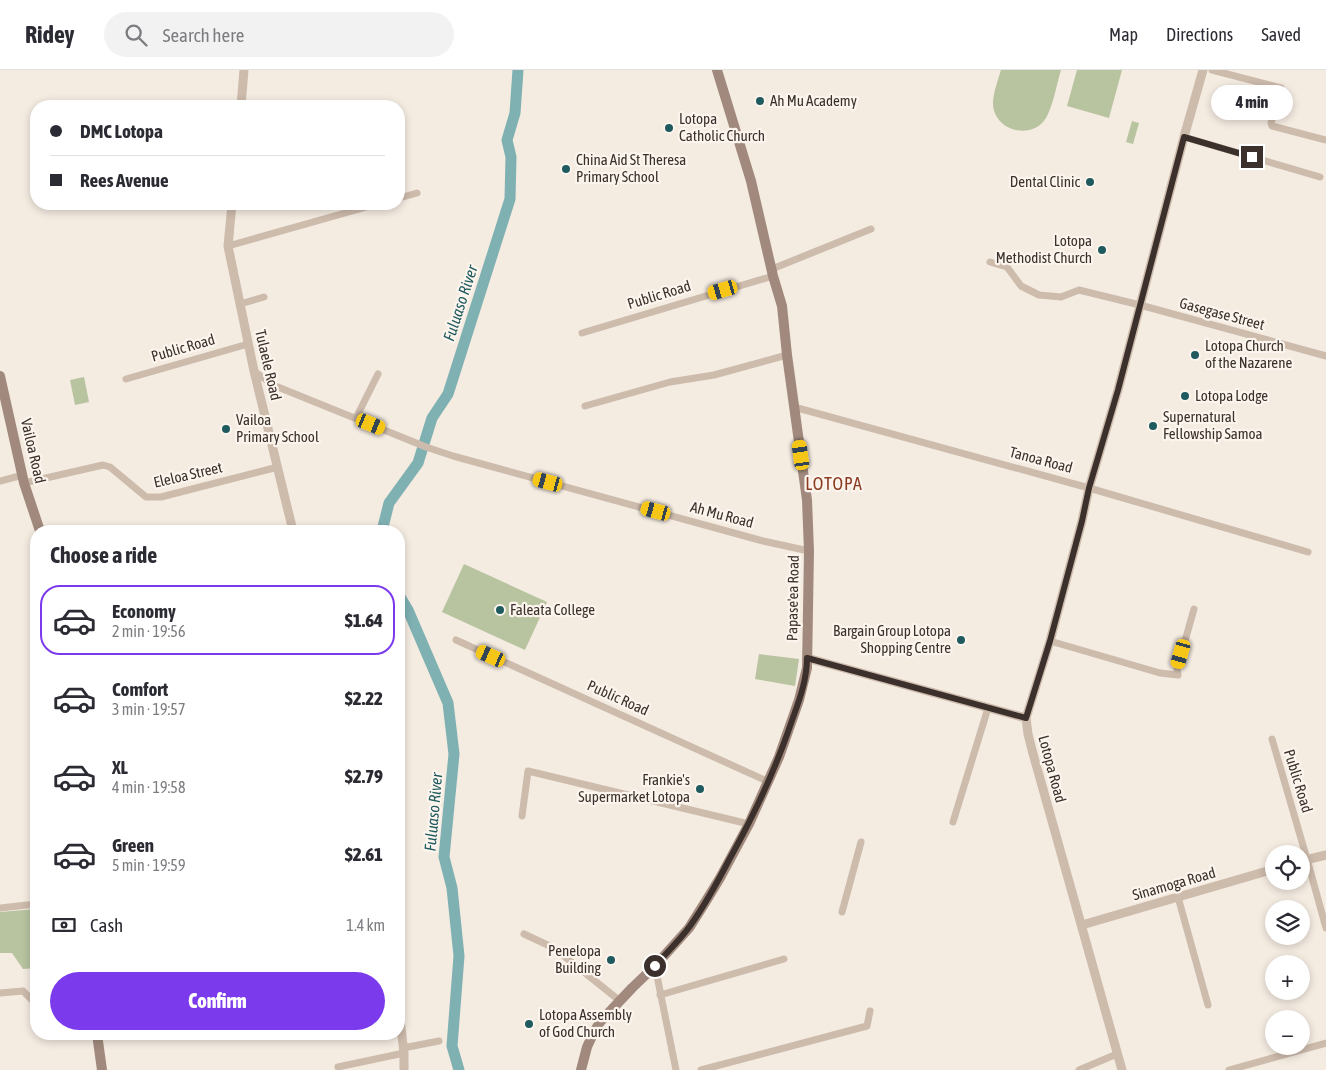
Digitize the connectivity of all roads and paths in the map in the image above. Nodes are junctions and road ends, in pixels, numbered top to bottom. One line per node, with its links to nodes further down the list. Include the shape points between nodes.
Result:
1 (244, 70): 5 (street)
2 (717, 70): 16 (main road, Papase'ea Road, via 751,181)
3 (1203, 70): 6 (street, Lotopa Road)
4 (1212, 70): 7 (street, via 1281,88 1272,126)
5 (242, 100)
6 (1184, 137): 8 (street); 19 (street, Lotopa Road)
7 (1326, 140)
8 (1320, 177)
9 (416, 193): 10 (street)
10 (405, 196)
11 (231, 210): 14 (street, Tulaele Road)
12 (356, 210): 14 (street)
13 (871, 229): 16 (street, Public Road)
14 (228, 246): 18 (street, Tulaele Road)
15 (990, 262): 19 (street, via 1008,267 1022,286 1039,295 1061,297 1079,290)
16 (773, 272): 20 (street, Public Road); 22 (main road, Papase'ea Road, via 782,306)
17 (264, 297): 18 (street)
18 (240, 304): 21 (street, Tulaele Road)
19 (1140, 306): 23 (street, Gasegase Street); 35 (street, Lotopa Road)
20 (582, 333)
21 (248, 344): 24 (street, Tulaele Road); 27 (street, Public Road)
22 (786, 355): 29 (street); 30 (main road, Papase'ea Road)
23 (1326, 356)
24 (254, 371): 31 (street, via 273,384); 32 (street, Tulaele Road)
25 (378, 374): 31 (street)
26 (0, 376): 28 (main road, Vailoa Road)
27 (126, 379)
28 (1, 388): 33 (main road, Vailoa Road)
29 (585, 406)
30 (794, 407): 35 (street, Tanoa Road); 38 (main road, Papase'ea Road, via 807,500)
31 (356, 418): 38 (street, Ah Mu Road, via 453,456)
32 (278, 467): 33 (street, Eleloa Street, via 146,498 110,467 103,465); 37 (street, Tulaele Road)
33 (24, 479): 34 (street); 36 (main road, Vailoa Road)
34 (0, 481)
35 (1089, 488): 39 (street, Tanoa Road); 42 (street, Lotopa Road)
36 (38, 525)
37 (292, 525)
38 (809, 552): 43 (main road, Papase'ea Road)
39 (1308, 552)
40 (1194, 609): 42 (street, via 1178,675 1160,673)
41 (456, 640): 47 (street, Public Road)
42 (1050, 641): 45 (street, Lotopa Road)
43 (807, 658): 44 (street); 47 (main road, Papase'ea Road, via 800,700)
44 (988, 708): 45 (street); 49 (street)
45 (1026, 718): 61 (street, Lotopa Road, via 1032,750)
46 (1272, 738): 52 (street, Public Road)
47 (768, 782): 50 (main road, Papase'ea Road)
48 (522, 816): 50 (street, via 528,771)
49 (953, 822)
50 (749, 824): 65 (main road, Papase'ea Road, via 693,921)
51 (861, 842): 60 (street)
52 (1300, 845)
53 (1326, 855): 54 (street)
54 (1310, 859)
55 (1265, 872): 57 (street, Sinamoga Road)
56 (1310, 879): 62 (street, Public Road)
57 (1178, 897): 61 (street, Sinamoga Road); 70 (street)
58 (30, 905): 59 (street)
59 (0, 908)
60 (842, 912)
61 (1082, 925): 77 (street, Lotopa Road)
62 (1326, 928)
63 (524, 934): 69 (street, via 554,948)
64 (784, 959): 67 (street)
65 (655, 966): 67 (street); 69 (main road, Papase'ea Road)
66 (0, 993): 68 (street, via 23,991)
67 (660, 995): 82 (street)
68 (30, 998)
69 (620, 1001): 81 (main road, Papase'ea Road, via 594,1032)
70 (1208, 1005)
71 (870, 1011): 83 (street, via 867,1026)
72 (98, 1040): 79 (main road)
73 (402, 1040): 76 (street)
74 (439, 1041): 76 (street)
75 (1326, 1043): 86 (street)
76 (403, 1050): 78 (street); 80 (street)
77 (1117, 1054): 84 (street); 85 (street, Lotopa Road)
78 (338, 1068)
79 (102, 1070)
80 (404, 1070)
81 (581, 1070)
82 (676, 1070)
83 (701, 1070)
84 (1079, 1070)
85 (1122, 1070)
86 (1229, 1070)

